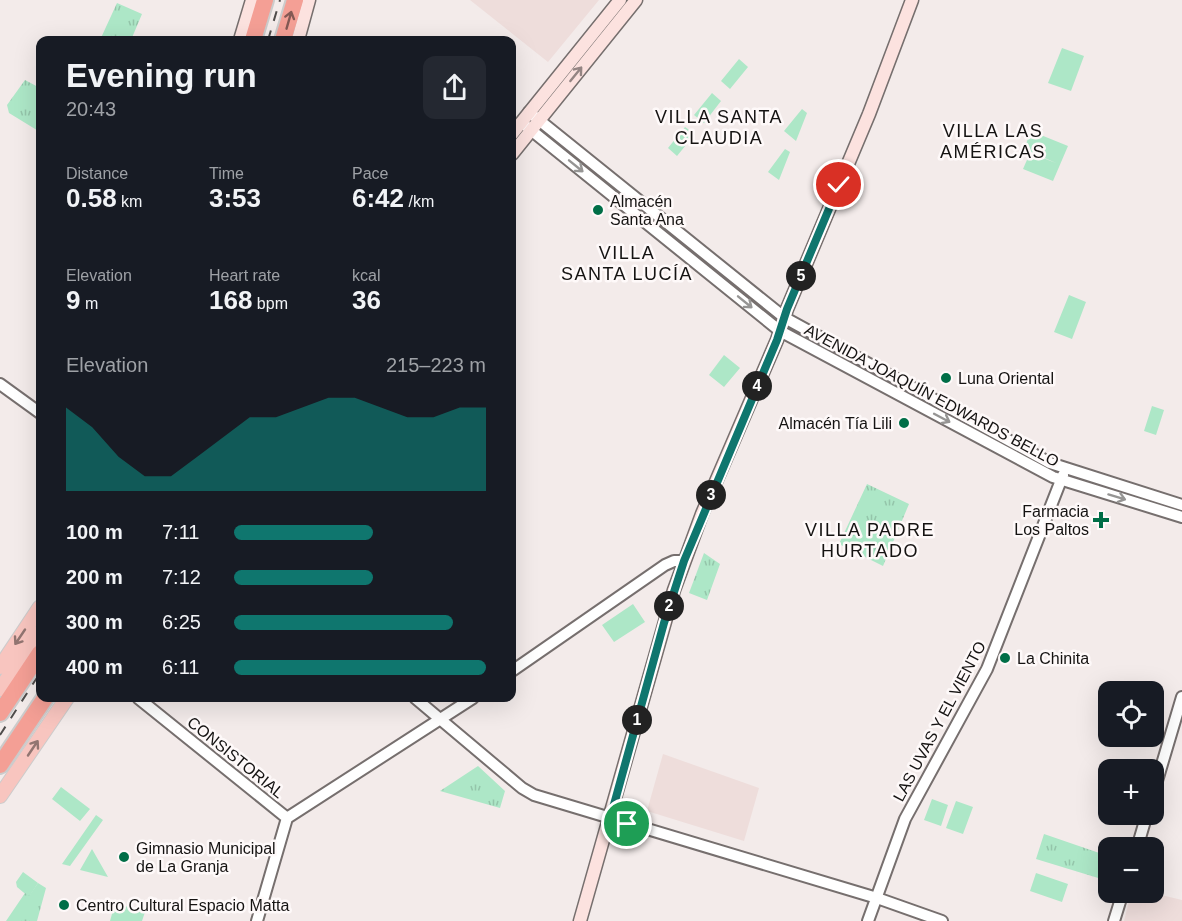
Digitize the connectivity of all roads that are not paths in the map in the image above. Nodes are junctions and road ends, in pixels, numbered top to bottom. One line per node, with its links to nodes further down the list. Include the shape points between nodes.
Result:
1 (252, 0): 10 (main road)
2 (265, 0): 11 (highway)
3 (295, 0): 12 (highway, one-way to 3)
4 (309, 0): 13 (main road)
5 (620, 0): 8 (main road)
6 (636, 0): 9 (main road)
7 (912, 0): 23 (main road)
8 (607, 15): 9 (main road); 14 (main road)
9 (612, 30): 14 (main road, one-way to 9)
10 (241, 36)
11 (255, 36)
12 (284, 36)
13 (299, 36)
14 (530, 121): 15 (main road); 16 (main road); 17 (street, AVENIDA JOAQUÍN EDWARDS BELLO); 18 (street, AVENIDA JOAQUÍN EDWARDS BELLO, one-way to 18)
15 (516, 131)
16 (516, 147)
17 (606, 174): 18 (street); 19 (street, AVENIDA JOAQUÍN EDWARDS BELLO)
18 (598, 184): 20 (street, AVENIDA JOAQUÍN EDWARDS BELLO)
19 (670, 225): 20 (street); 21 (street, AVENIDA JOAQUÍN EDWARDS BELLO)
20 (662, 235): 22 (street, AVENIDA JOAQUÍN EDWARDS BELLO)
21 (732, 275): 22 (street); 23 (street, AVENIDA JOAQUÍN EDWARDS BELLO)
22 (724, 285): 24 (street, AVENIDA JOAQUÍN EDWARDS BELLO, one-way to 24)
23 (785, 318): 24 (main road); 27 (street, AVENIDA JOAQUÍN EDWARDS BELLO)
24 (780, 331): 28 (street, AVENIDA JOAQUÍN EDWARDS BELLO, one-way to 28); 31 (main road)
25 (0, 384): 26 (street)
26 (36, 409)
27 (1066, 469): 28 (street, LAS UVAS Y EL VIENTO); 29 (street, AVENIDA JOAQUÍN EDWARDS BELLO)
28 (1061, 480): 30 (street, AVENIDA JOAQUÍN EDWARDS BELLO, one-way to 30); 51 (street, LAS UVAS Y EL VIENTO, via 987,669 905,819)
29 (1182, 505)
30 (1182, 517)
31 (684, 561): 36 (street, via 665,565); 50 (main road)
32 (36, 613): 35 (main road, one-way to 35)
33 (36, 638): 37 (main road)
34 (36, 659): 44 (highway)
35 (0, 667)
36 (516, 668)
37 (0, 689)
38 (1182, 697): 46 (street)
39 (42, 702): 47 (highway)
40 (64, 702): 48 (main road, one-way to 40)
41 (143, 702): 49 (street, CONSISTORIAL)
42 (421, 702): 45 (street)
43 (467, 702): 45 (street)
44 (0, 713)
45 (441, 719): 49 (street); 50 (street, via 528,792)
46 (1164, 759)
47 (0, 765)
48 (0, 796)
49 (287, 818): 53 (street)
50 (610, 819): 51 (street); 54 (main road)
51 (877, 898): 55 (street, LAS UVAS Y EL VIENTO); 56 (street)
52 (1120, 903): 57 (street)
53 (257, 921)
54 (580, 921)
55 (868, 921)
56 (942, 921)
57 (1114, 921)

